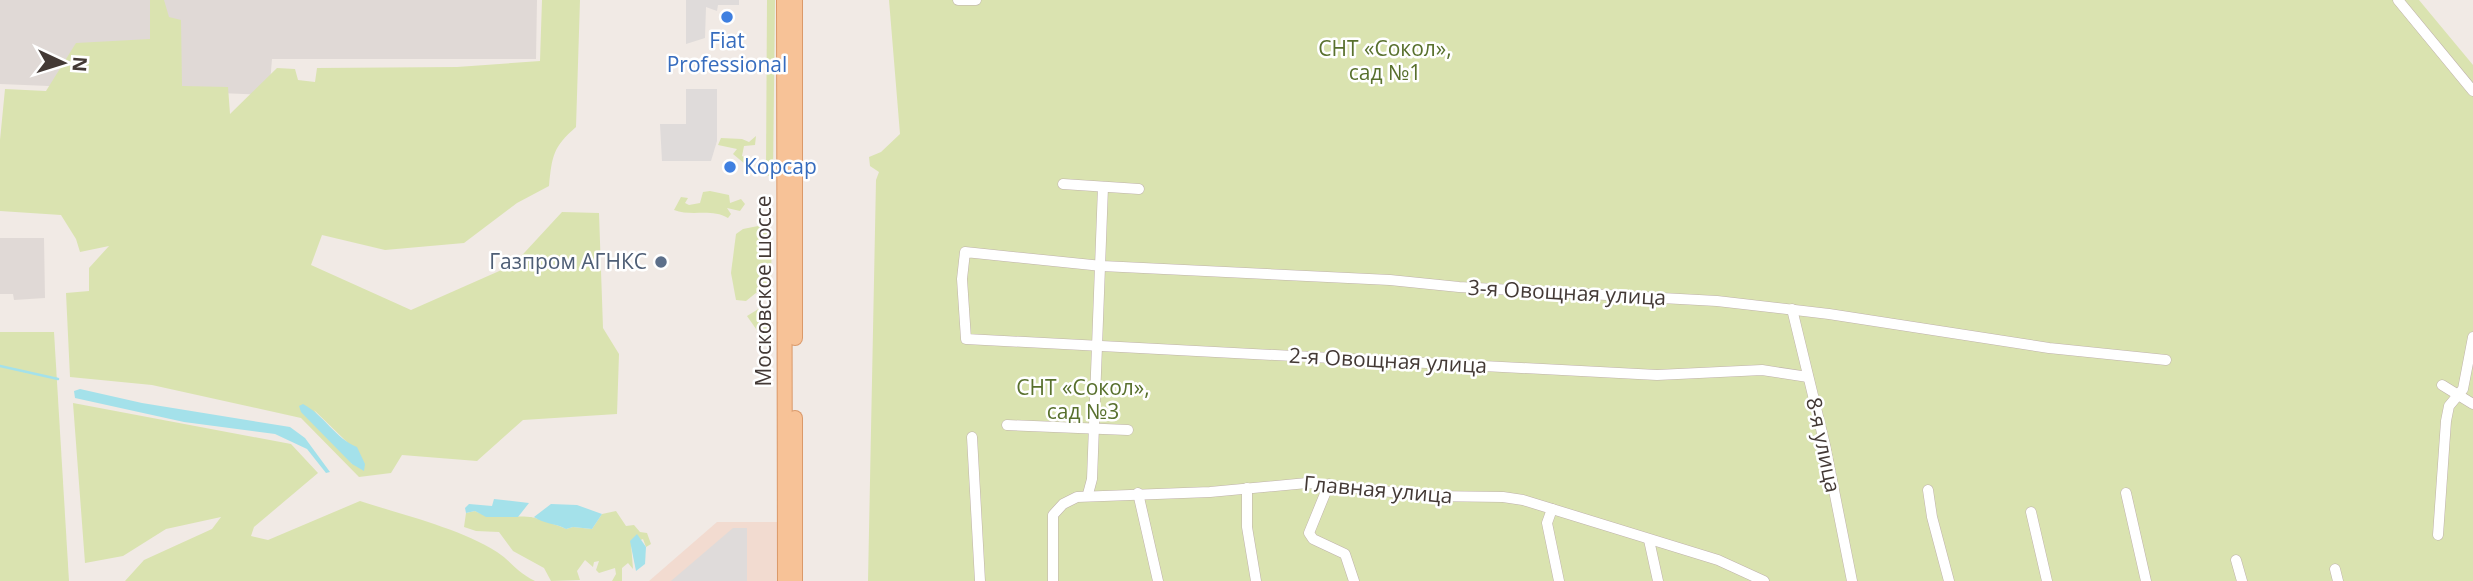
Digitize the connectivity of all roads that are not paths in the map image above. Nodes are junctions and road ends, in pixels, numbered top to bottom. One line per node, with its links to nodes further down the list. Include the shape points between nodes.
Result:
1 (784, 0): 35 (main road, Московское шоссе)
2 (795, 0): 35 (main road, Московское шоссе)
3 (958, 0): 4 (street)
4 (976, 0)
5 (2398, 0): 6 (street)
6 (2473, 91)
7 (1063, 184): 8 (street)
8 (1102, 187): 9 (street); 10 (street)
9 (1139, 189)
10 (1102, 266): 11 (street, 3-я Овощная улица, via 1390,279); 13 (street, 3-я Овощная улица, via 965,252); 14 (street)
11 (1792, 309): 15 (street, 3-я Овощная улица, via 1940,334); 16 (street, 8-я улица)
12 (2473, 337): 18 (street, via 2463,389)
13 (966, 339): 14 (street, 2-я Овощная улица)
14 (1097, 347): 16 (street, 2-я Овощная улица, via 1657,375 1762,370); 21 (street)
15 (2166, 360)
16 (1808, 377): 47 (street, 8-я улица)
17 (2442, 385): 18 (street)
18 (2458, 394): 19 (street); 32 (street, via 2446,421)
19 (2473, 404)
20 (1007, 425): 21 (street)
21 (1093, 429): 22 (street); 29 (street)
22 (1128, 430)
23 (972, 437): 40 (street)
24 (1329, 484): 25 (street, Главная улица); 30 (street, Главная улица, via 1429,496 1503,497); 44 (street, via 1309,533 1345,554)
25 (1247, 488): 27 (street, Главная улица); 43 (street, via 1247,527)
26 (1928, 490): 48 (street)
27 (1138, 493): 29 (street, Главная улица); 42 (street)
28 (2126, 493): 50 (street)
29 (1088, 494): 41 (street, Главная улица, via 1063,504 1053,515)
30 (1552, 509): 33 (street, Главная улица); 45 (street, via 1548,523)
31 (2031, 512): 49 (street)
32 (2438, 535)
33 (1649, 540): 37 (street, Главная улица, via 1718,560); 46 (street)
34 (2236, 560): 51 (street)
35 (790, 562): 38 (main road, Московское шоссе); 39 (main road, Московское шоссе)
36 (2335, 569): 52 (street)
37 (1760, 580)
38 (785, 581)
39 (795, 581)
40 (980, 581)
41 (1053, 581)
42 (1158, 581)
43 (1256, 581)
44 (1354, 581)
45 (1559, 581)
46 (1658, 581)
47 (1853, 581)
48 (1949, 581)
49 (2047, 581)
50 (2146, 581)
51 (2242, 581)
52 (2338, 581)

